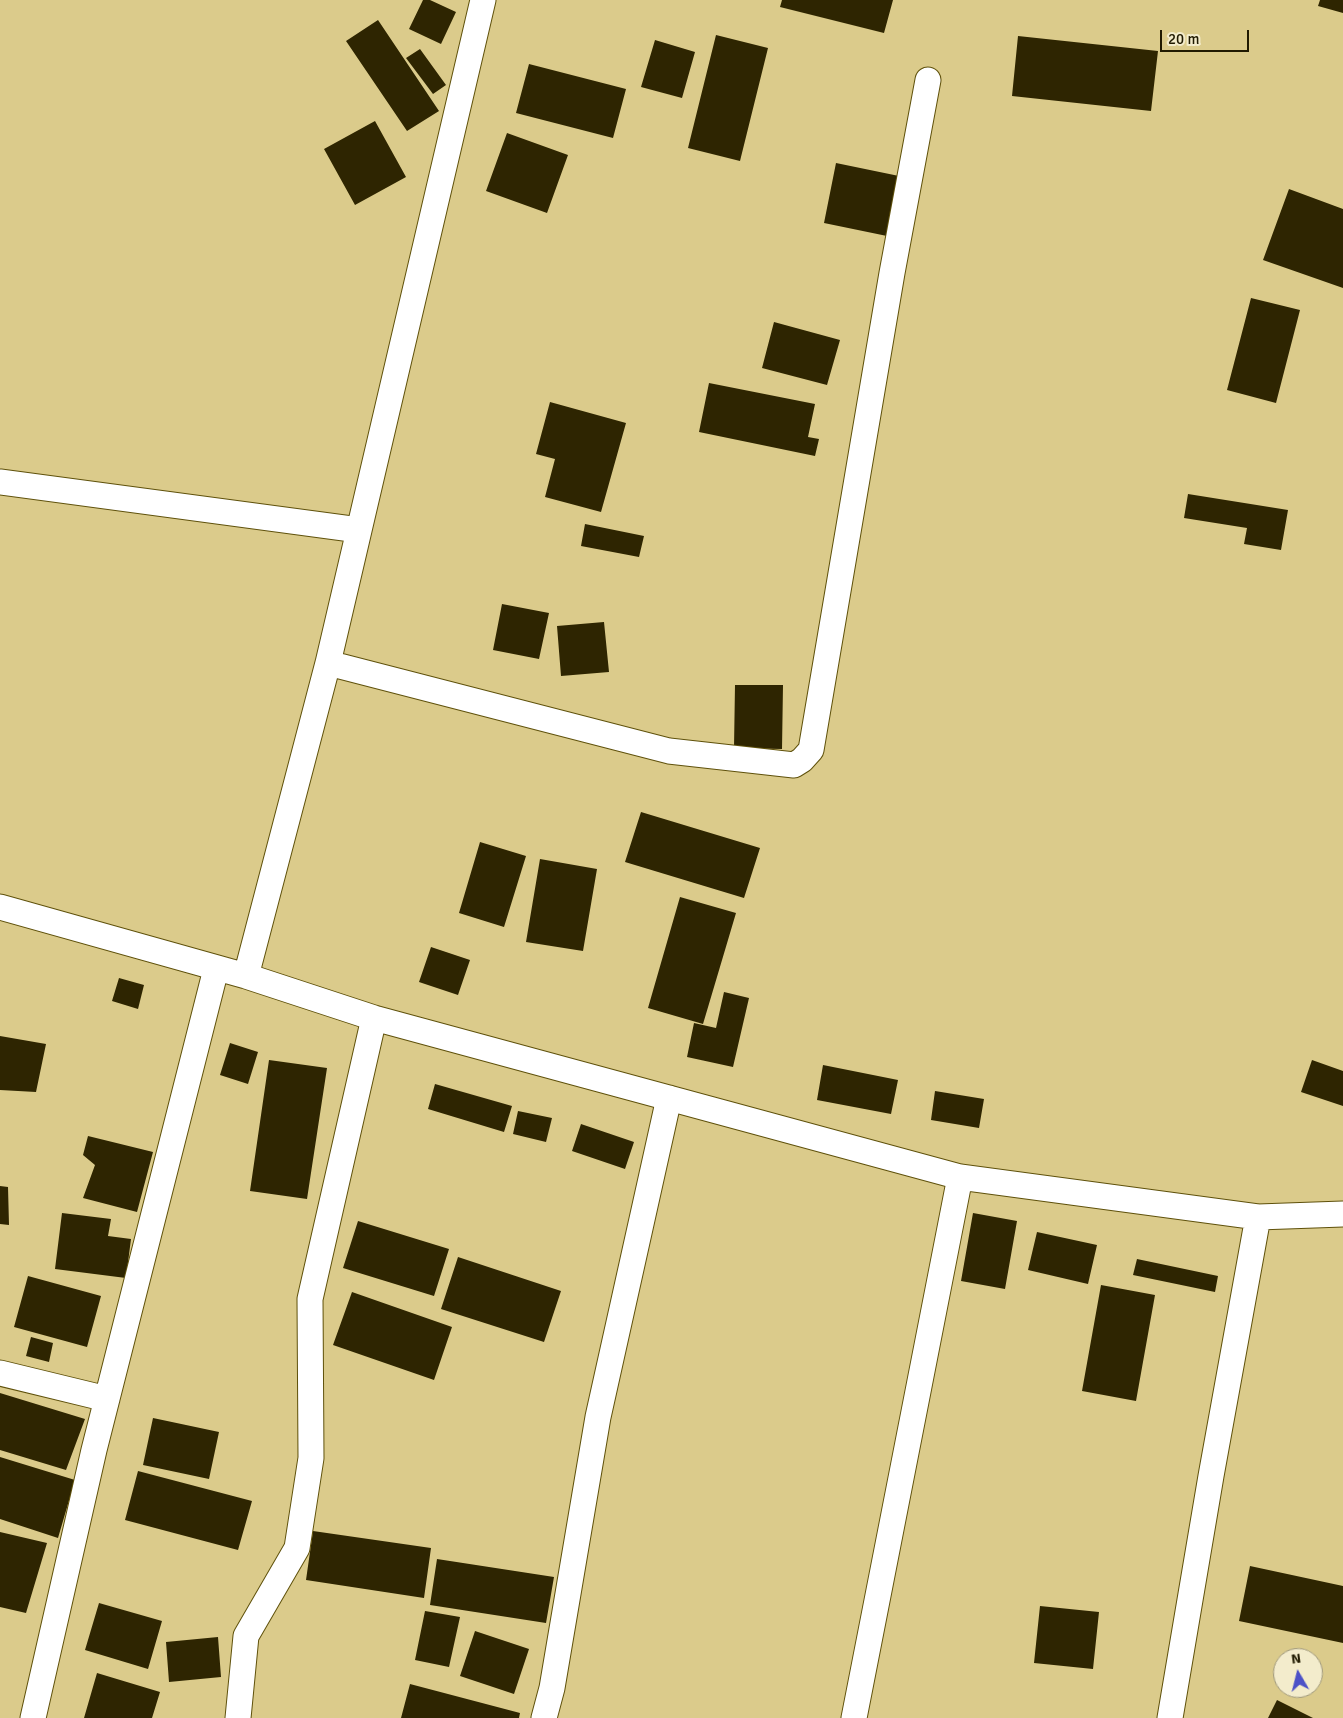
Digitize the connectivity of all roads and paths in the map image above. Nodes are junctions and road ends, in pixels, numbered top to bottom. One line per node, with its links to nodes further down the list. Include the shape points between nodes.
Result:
1 (483, 0): 4 (street)
2 (928, 80): 5 (street, via 890,283 811,750 802,760 794,765 669,750)
3 (0, 482): 4 (street)
4 (360, 530): 5 (street)
5 (328, 663): 8 (street)
6 (0, 907): 7 (street)
7 (216, 969): 8 (street); 15 (street)
8 (246, 976): 9 (street)
9 (374, 1018): 10 (street); 17 (street, via 310,1299 311,1458 297,1548 246,1636)
10 (669, 1098): 11 (street); 18 (street, via 598,1417 552,1688)
11 (960, 1177): 13 (street); 19 (street)
12 (1343, 1214): 13 (street)
13 (1258, 1218): 20 (street)
14 (0, 1373): 15 (street)
15 (107, 1399): 16 (street)
16 (33, 1718)
17 (238, 1718)
18 (544, 1718)
19 (854, 1718)
20 (1170, 1718)

